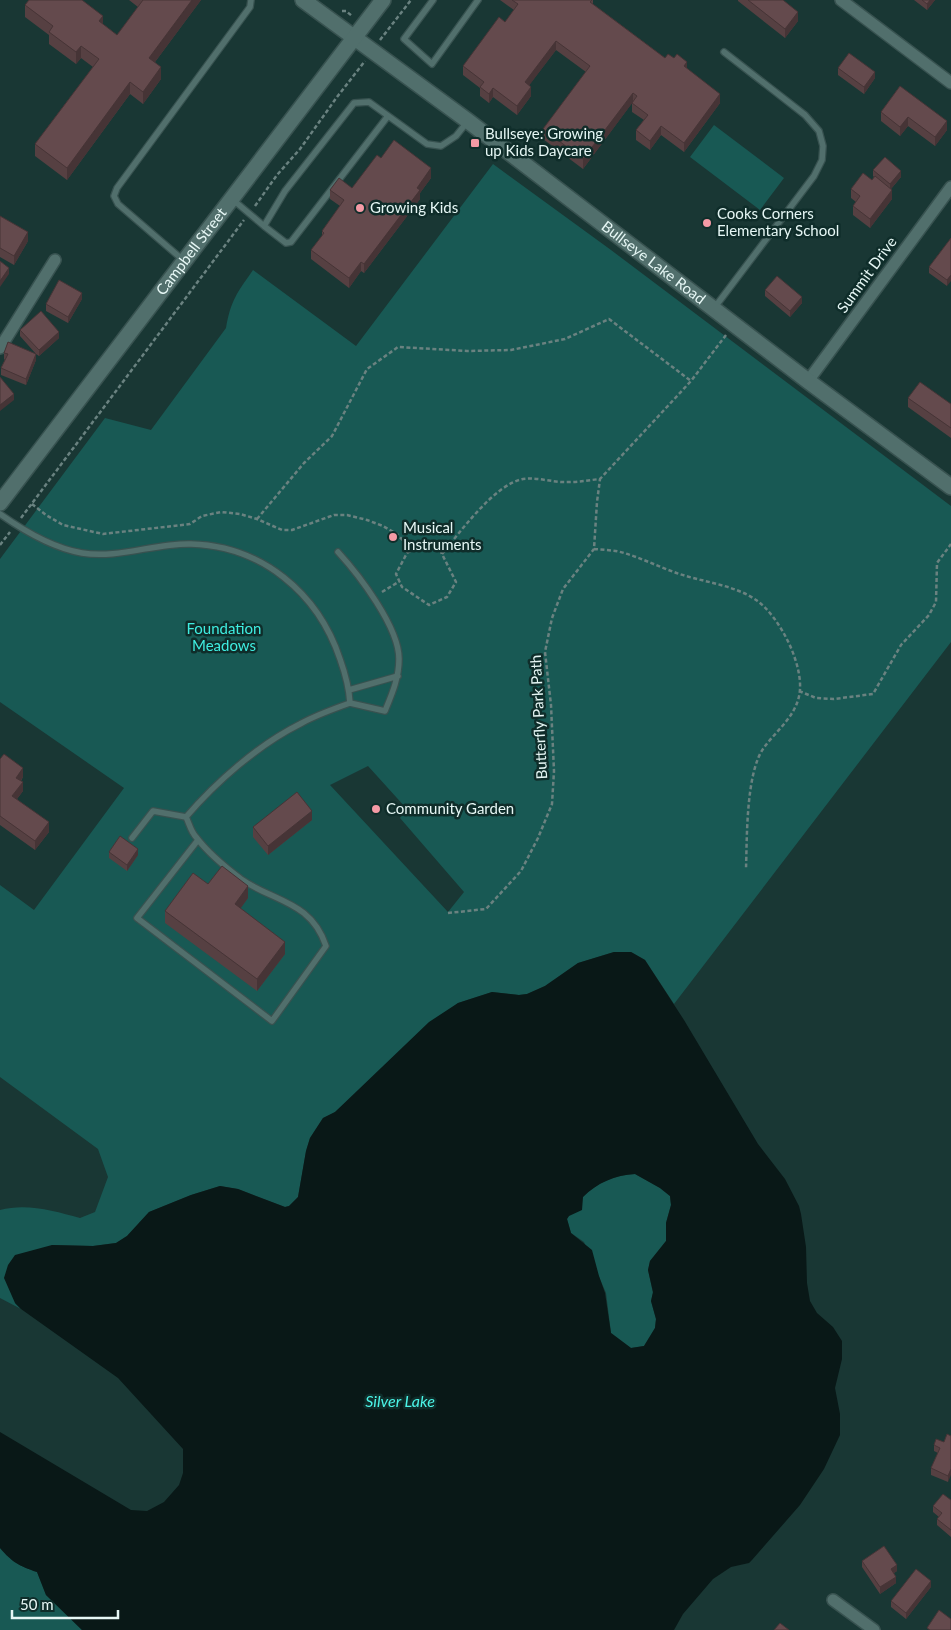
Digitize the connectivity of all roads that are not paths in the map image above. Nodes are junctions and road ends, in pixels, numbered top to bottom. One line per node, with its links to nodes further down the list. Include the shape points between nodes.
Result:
1 (251, 0): 16 (lane, via 250,7 114,196 118,204)
2 (303, 0): 7 (street, Bullseye Lake Road)
3 (383, 0): 7 (street, Campbell Street)
4 (433, 0): 5 (lane, via 404,39 432,64)
5 (478, 0)
6 (841, 0): 9 (street)
7 (354, 39): 11 (street, Bullseye Lake Road); 13 (street, Campbell Street)
8 (724, 52): 17 (lane, via 805,115 819,131 823,146 822,160 814,176)
9 (951, 83)
10 (386, 114): 11 (lane, via 427,144 442,146); 14 (lane, via 369,102 354,104 284,191); 14 (lane, via 291,242 286,243)
11 (468, 121): 17 (street, Bullseye Lake Road)
12 (951, 187): 19 (street, Summit Drive)
13 (232, 199): 14 (lane); 16 (street, Campbell Street)
14 (264, 226)
15 (55, 260): 18 (street)
16 (185, 262): 21 (street, Campbell Street)
17 (714, 309): 19 (street, Bullseye Lake Road)
18 (0, 348)
19 (808, 381): 20 (street, Bullseye Lake Road)
20 (951, 487)
21 (0, 503)
22 (0, 514): 25 (lane, via 57,546 82,553 106,554 190,544 232,551 274,570 293,584 325,623)
23 (338, 552): 24 (lane, via 374,597 385,617 396,643)
24 (398, 676): 25 (lane); 26 (lane, via 385,711)
25 (349, 690): 26 (lane)
26 (350, 703): 27 (lane, via 299,724 274,739 201,799)
27 (186, 817): 28 (lane, via 153,811); 29 (lane)
28 (132, 838)
29 (198, 840): 29 (lane, via 138,918 272,1020 326,946 322,932 307,914 243,880)
30 (833, 1600): 31 (street)
31 (874, 1630)

